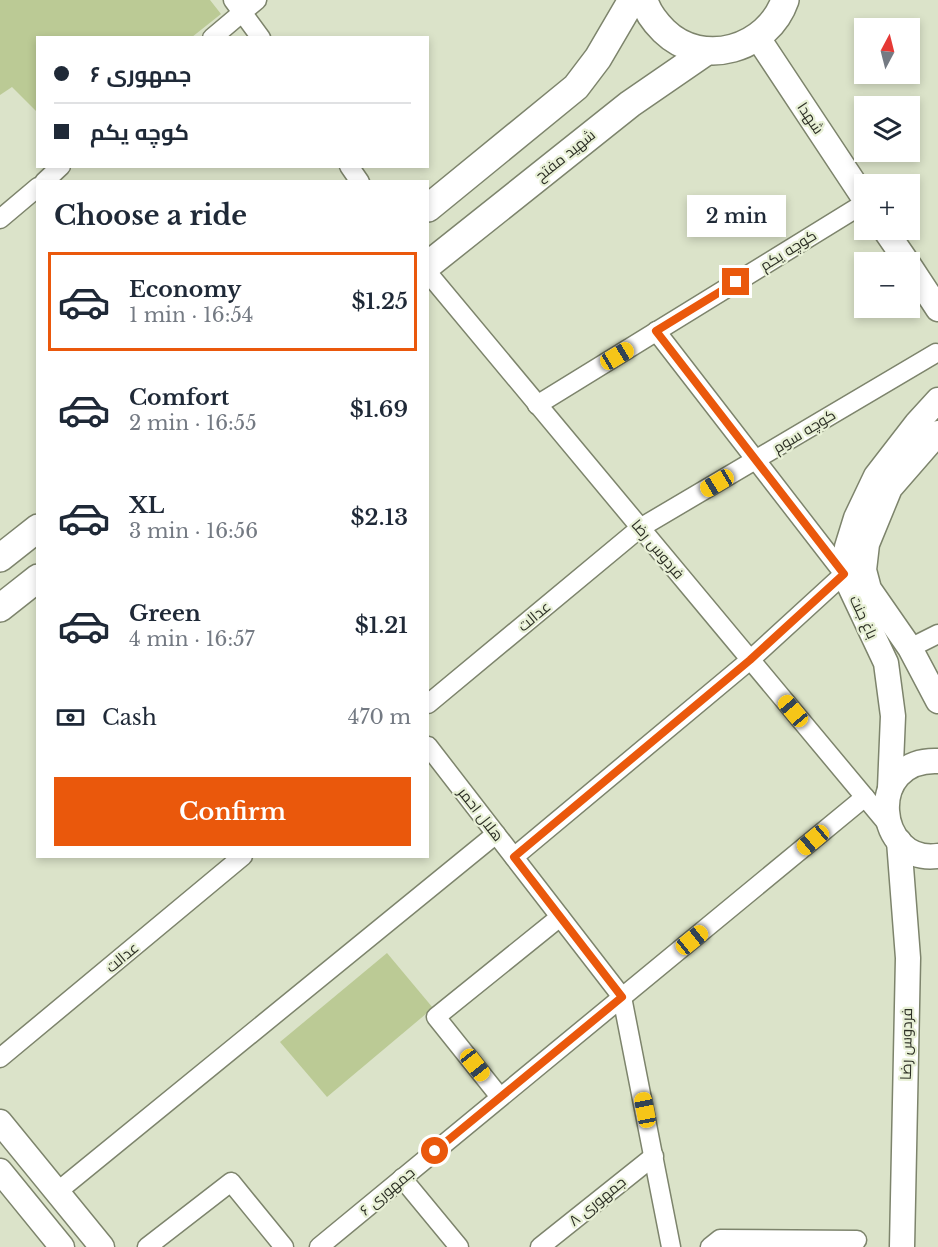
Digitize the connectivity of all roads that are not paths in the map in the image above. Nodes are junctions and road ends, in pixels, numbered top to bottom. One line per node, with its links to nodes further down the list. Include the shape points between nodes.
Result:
1 (257, 0): 5 (street)
2 (632, 0): 15 (main road, via 576,87)
3 (644, 0): 9 (main road, via 655,22 669,36)
4 (785, 0): 8 (main road, via 771,26)
5 (238, 6): 6 (street); 7 (street)
6 (214, 36)
7 (260, 36)
8 (758, 38): 9 (main road, via 724,51); 13 (street, شهدا)
9 (707, 51): 17 (main road, شهید مفتح, via 630,104)
10 (59, 168): 11 (street)
11 (46, 180)
12 (36, 189): 16 (street)
13 (854, 195)
14 (854, 206): 21 (street, کوچه یکم)
15 (429, 207)
16 (0, 219)
17 (429, 264)
18 (429, 274): 24 (street, فردوس رضا)
19 (920, 282): 20 (street)
20 (938, 309)
21 (656, 331): 24 (street, کوچه یکم); 26 (street)
22 (936, 353): 26 (street, کوچه سوم)
23 (938, 400): 30 (street, via 876,476 856,518)
24 (537, 405): 27 (street, فردوس رضا)
25 (938, 433): 34 (street, باغ جنت, via 891,488 867,544 864,570 869,589)
26 (756, 459): 27 (street, کوچه سوم); 30 (street)
27 (640, 528): 35 (street, فردوس رضا); 37 (street, عدالت)
28 (36, 530): 29 (main road)
29 (0, 558)
30 (844, 574): 35 (street); 40 (street, باغ جنت, via 886,663 893,716)
31 (36, 580): 32 (main road)
32 (0, 608)
33 (938, 634): 34 (street)
34 (910, 648): 36 (street, باغ جنت)
35 (750, 660): 41 (street, فردوس رضا); 45 (street)
36 (938, 701)
37 (429, 703)
38 (429, 747): 42 (street, هلال احمر)
39 (938, 761): 40 (street, via 913,765)
40 (890, 788): 43 (street, باغ جنت, via 886,807)
41 (865, 797): 43 (street, فردوس رضا); 48 (street, جمهوری ۶)
42 (496, 834): 45 (street, هلال احمر); 55 (street)
43 (894, 834): 44 (street, via 914,853); 66 (street, فردوس رضا, via 908,958)
44 (938, 856)
45 (514, 857): 47 (street, هلال احمر)
46 (241, 858): 49 (street, عدالت)
47 (560, 917): 48 (street, هلال احمر); 50 (street, via 436,1017)
48 (622, 997): 50 (street, جمهوری ۶); 52 (street)
49 (0, 1058)
50 (500, 1097): 54 (street, جمهوری ۶)
51 (0, 1122): 55 (street)
52 (654, 1156): 63 (street, جمهوری ۸); 64 (street)
53 (0, 1171): 57 (street)
54 (402, 1178): 61 (street, جمهوری ۶); 62 (street)
55 (57, 1192): 58 (street)
56 (857, 1240): 65 (street, via 720,1239)
57 (62, 1247)
58 (102, 1247)
59 (147, 1247): 60 (street, via 231,1182)
60 (284, 1247)
61 (319, 1247)
62 (459, 1247)
63 (540, 1247)
64 (671, 1247)
65 (710, 1247)
66 (902, 1247)

